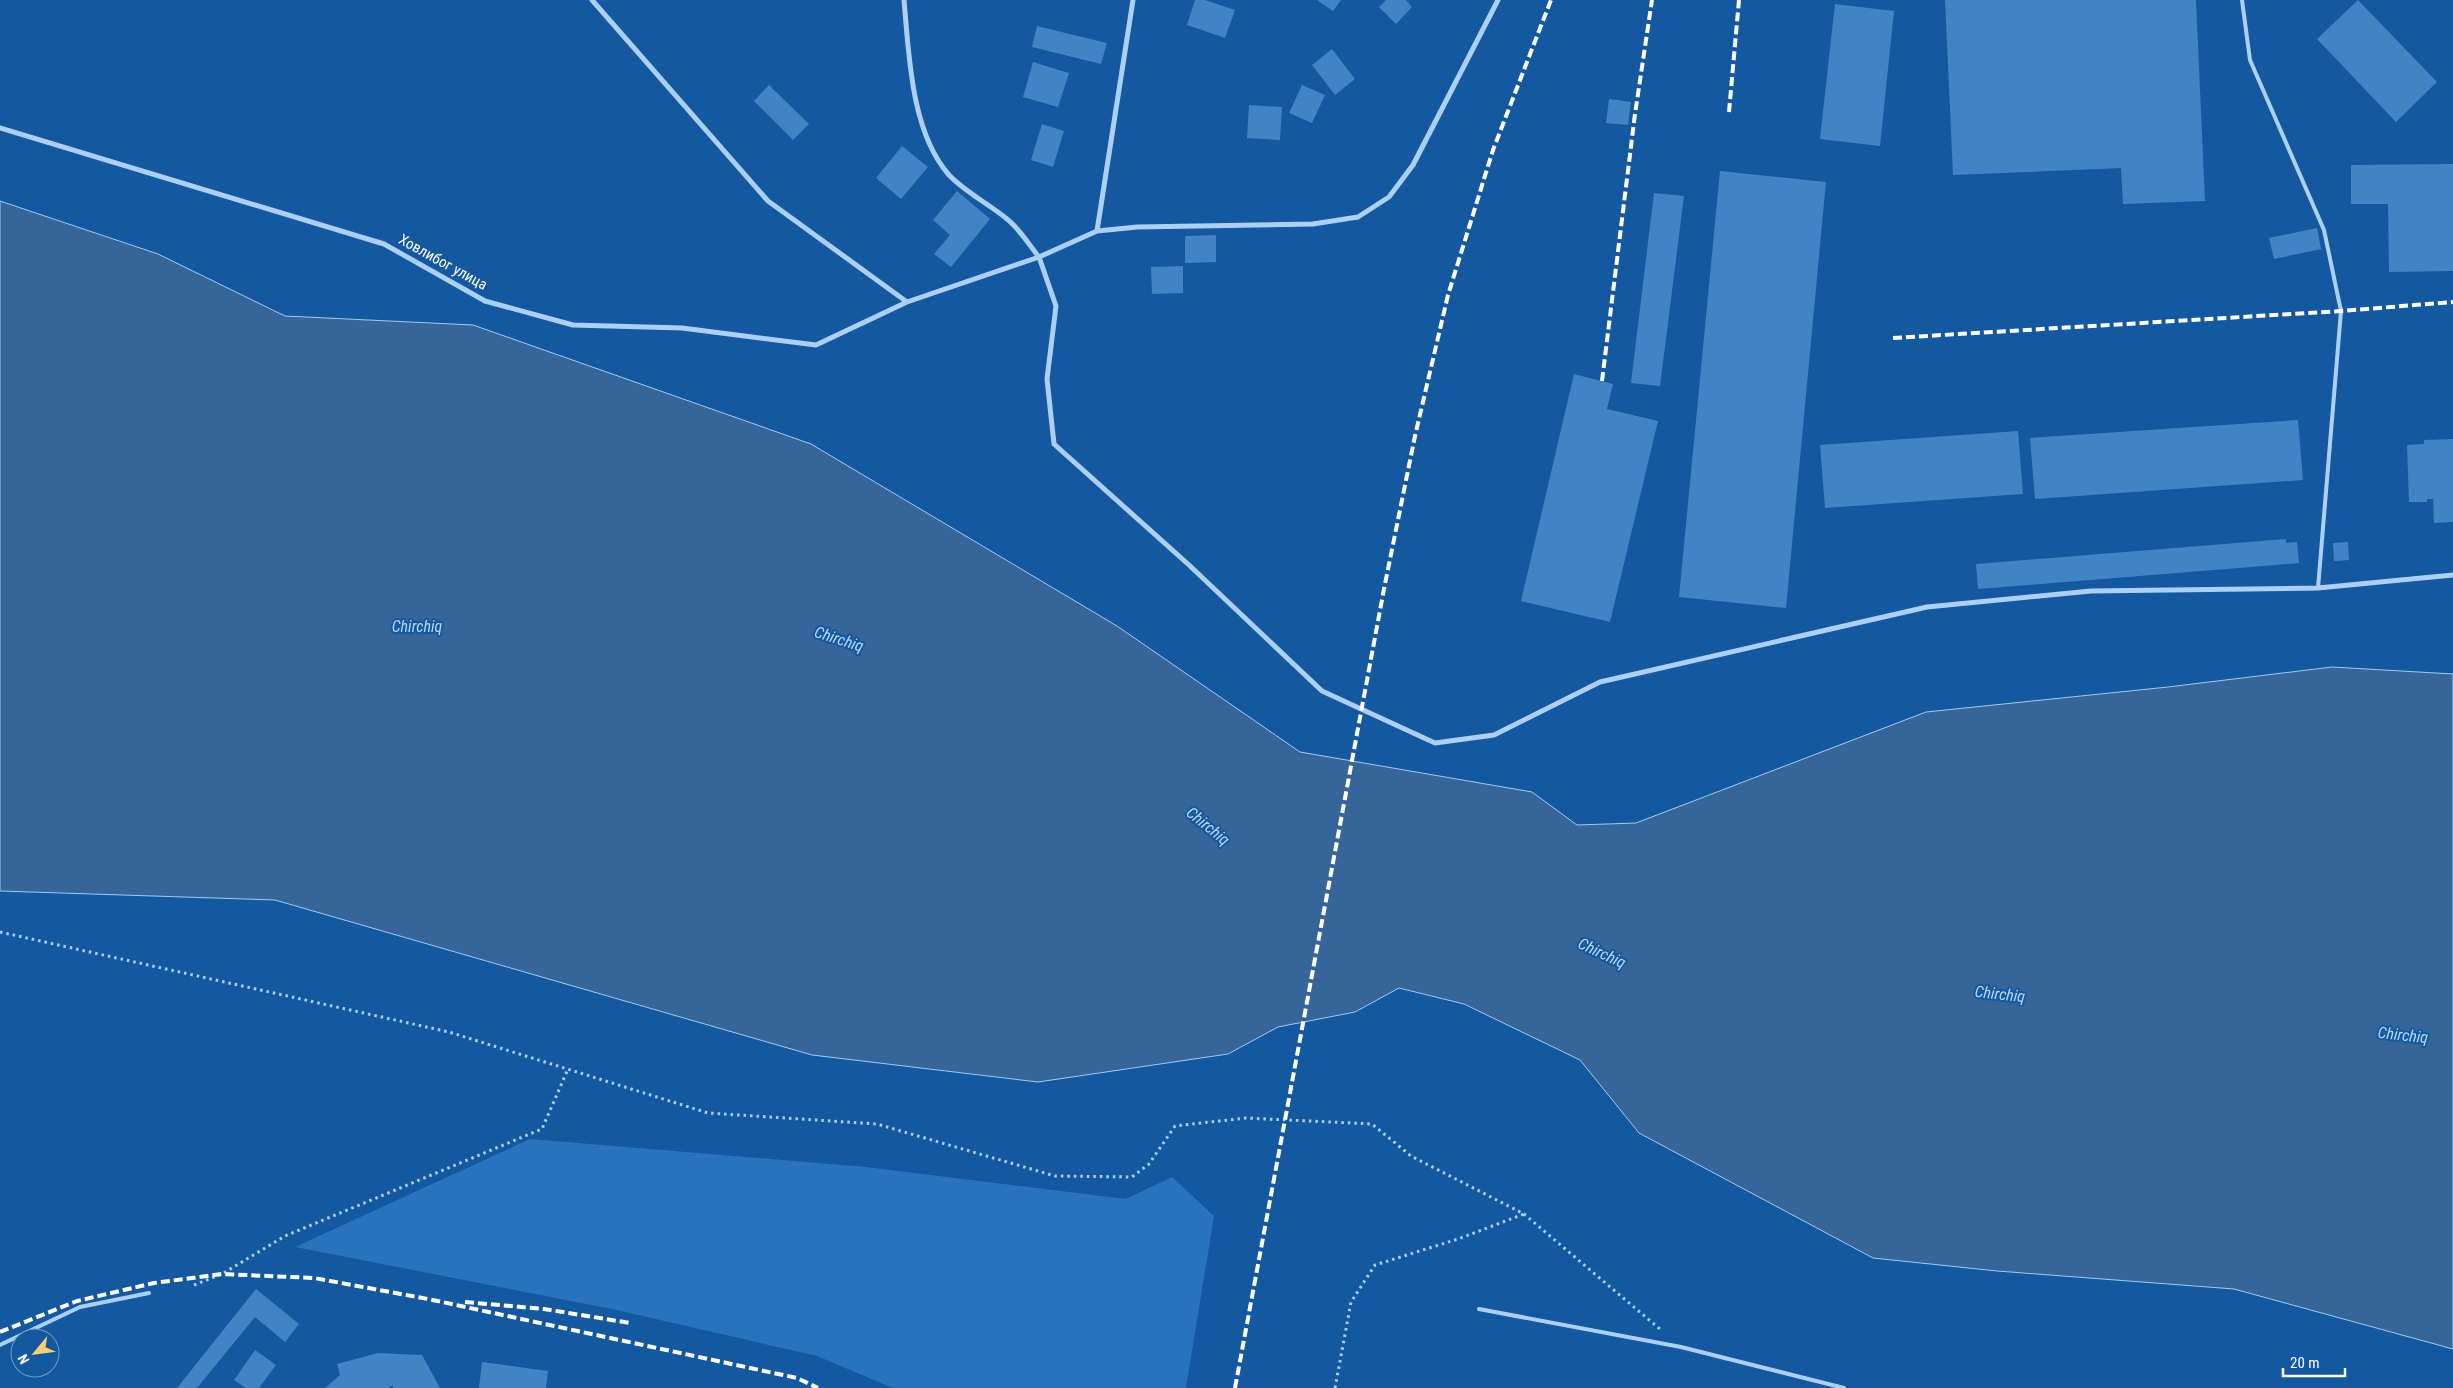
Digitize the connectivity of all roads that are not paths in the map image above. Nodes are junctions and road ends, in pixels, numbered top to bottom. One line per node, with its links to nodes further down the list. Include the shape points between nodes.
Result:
1 (592, 0): 9 (street, via 768,201)
2 (904, 0): 8 (street, via 909,62 930,144 950,175 1010,221)
3 (1133, 0): 7 (street)
4 (1498, 0): 7 (street, Ховлибог улица, via 1413,166 1389,197 1358,217 1313,224 1137,227)
5 (2242, 0): 11 (lane, via 2250,60 2324,230 2341,312)
6 (0, 128): 9 (street, Ховлибог улица, via 384,244 485,300 573,325 682,328 816,345)
7 (1097, 231): 8 (street, Ховлибог улица)
8 (1039, 257): 9 (street, Ховлибог улица); 11 (street, via 1056,306 1048,379 1054,444 1189,565 1322,691 1435,742 1494,735 1600,682 1927,606 2090,591)
9 (907, 302)
10 (2453, 575): 11 (street)
11 (2318, 588)
12 (149, 1293): 14 (lane, via 80,1307)
13 (1479, 1309): 15 (lane, via 1681,1346)
14 (0, 1345)
15 (1844, 1388)

